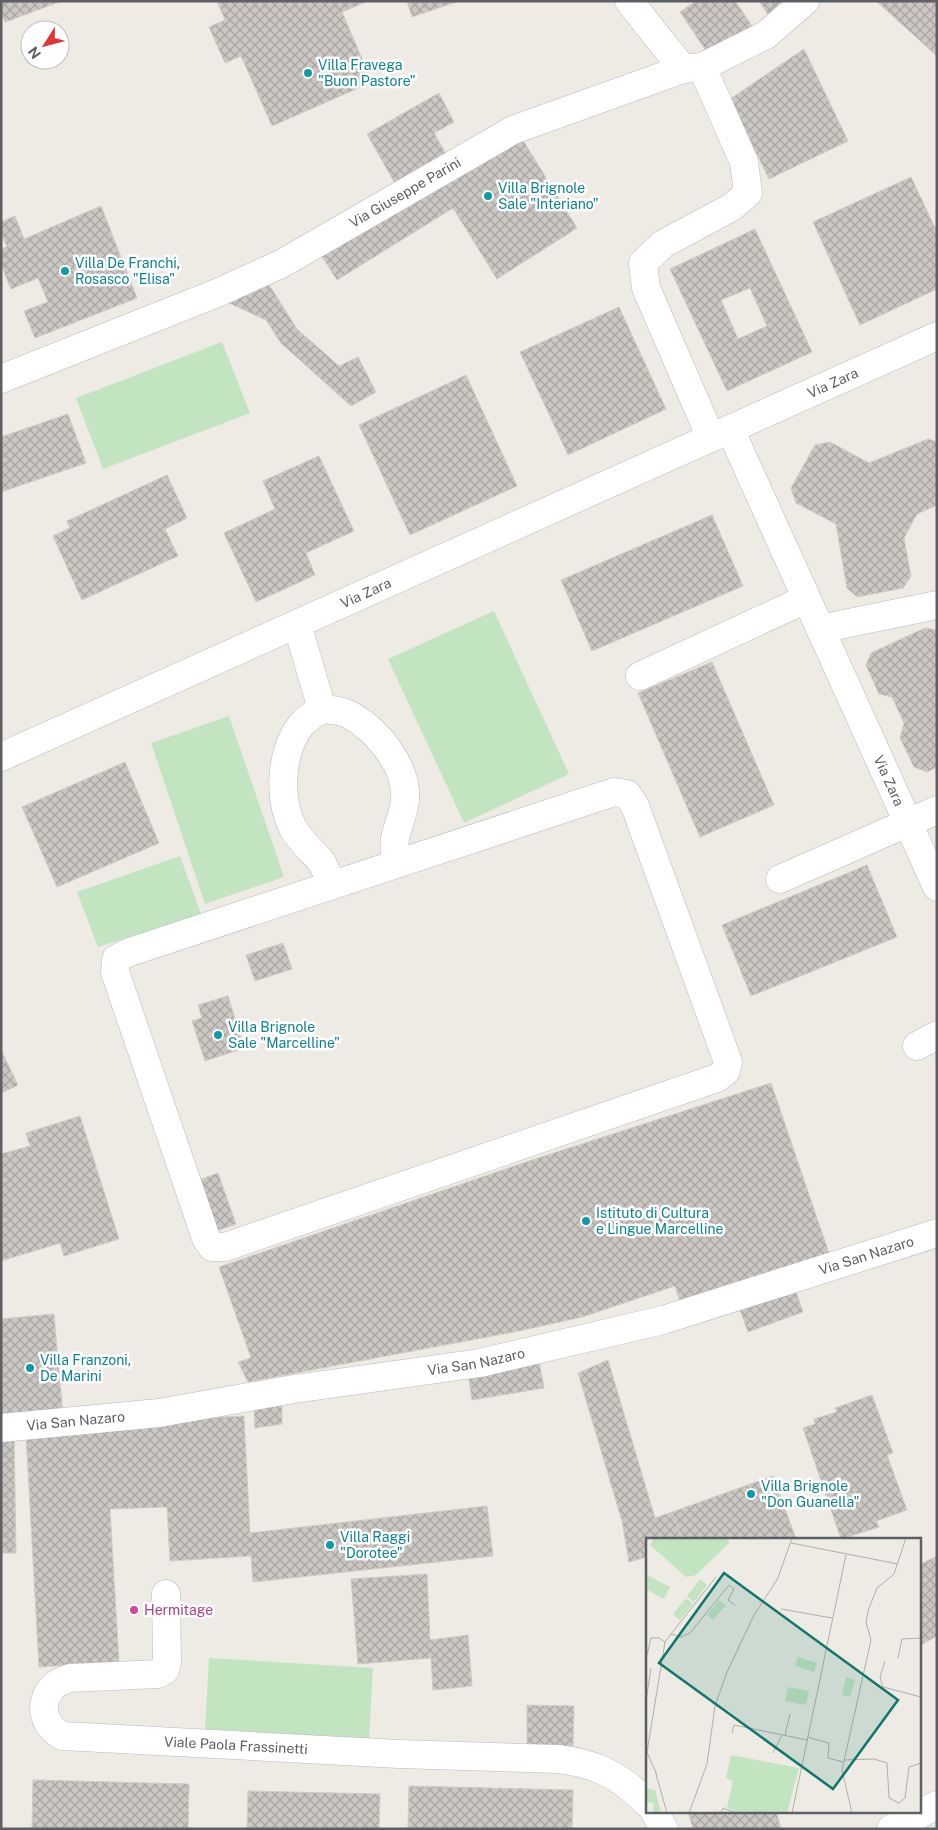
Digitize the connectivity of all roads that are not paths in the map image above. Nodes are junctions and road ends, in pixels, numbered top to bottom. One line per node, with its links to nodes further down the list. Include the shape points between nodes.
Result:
1 (629, 1): 3 (street)
2 (805, 1): 3 (street, Via Giuseppe Parini, via 766,36)
3 (693, 68): 5 (street, Via Giuseppe Parini, via 513,130 281,264 217,293); 6 (street, via 744,162 748,193 732,208 662,244 643,263 646,288)
4 (937, 336): 6 (street, Via Zara)
5 (1, 379)
6 (721, 434): 7 (street, Via Zara); 9 (street, Via Zara)
7 (806, 599): 10 (street, Via Zara); 11 (street)
8 (937, 605): 10 (street)
9 (297, 624): 12 (street); 13 (street, Via Zara)
10 (820, 628): 15 (street, Via Zara)
11 (640, 676)
12 (322, 709): 16 (street, via 347,714 367,728 390,753 402,774 405,798 392,847); 18 (street, via 305,720 294,736 285,767 283,789 293,828 309,851 320,860)
13 (1, 756)
14 (937, 810): 15 (street, Via Zara)
15 (908, 823): 17 (street, Via Zara); 19 (street, Via Zara)
16 (397, 863): 18 (street); 18 (street, via 614,792 627,794 635,806 725,1052 726,1071 717,1078 499,1153 226,1246 212,1247 206,1238 114,972 116,959)
17 (780, 879)
18 (331, 884)
19 (937, 887)
20 (937, 1233): 21 (street, Via San Nazaro, via 663,1320 480,1363 294,1389 159,1413)
21 (1, 1428)
22 (166, 1594): 23 (street, Viale Paola Frassinetti, via 165,1670 158,1674 70,1678 61,1682 53,1687 44,1705 48,1726 55,1732 63,1736 389,1754 558,1759 579,1762 612,1774)
23 (646, 1802)
24 (937, 1805): 27 (street)
25 (655, 1812): 26 (street)
26 (664, 1829)
27 (890, 1829)

